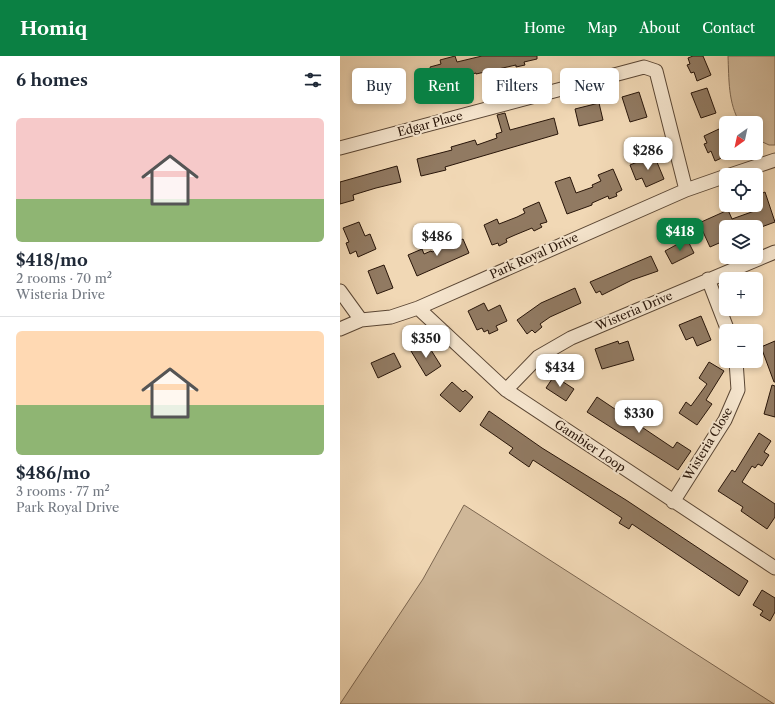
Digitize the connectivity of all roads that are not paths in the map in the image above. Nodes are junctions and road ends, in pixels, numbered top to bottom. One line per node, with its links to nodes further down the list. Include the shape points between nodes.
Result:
1 (340, 148): 5 (street, Edgar Place, via 644,67 656,71)
2 (775, 160): 3 (street)
3 (751, 168)
4 (719, 178): 5 (street, Park Royal Drive)
5 (686, 190): 9 (street, Park Royal Drive)
6 (775, 252): 7 (street, Wisteria Drive)
7 (708, 279): 11 (street); 14 (street, Wisteria Drive, via 571,338 538,357)
8 (340, 291): 10 (street)
9 (418, 308): 10 (street, Park Royal Drive, via 391,317); 14 (street, Gambier Loop)
10 (361, 320): 12 (street, Park Royal Drive)
11 (725, 324)
12 (340, 329)
13 (736, 368): 15 (street, Wisteria Close, via 738,390 725,420)
14 (506, 390): 15 (street, Gambier Loop)
15 (673, 502): 16 (street, Gambier Loop)
16 (775, 568)

